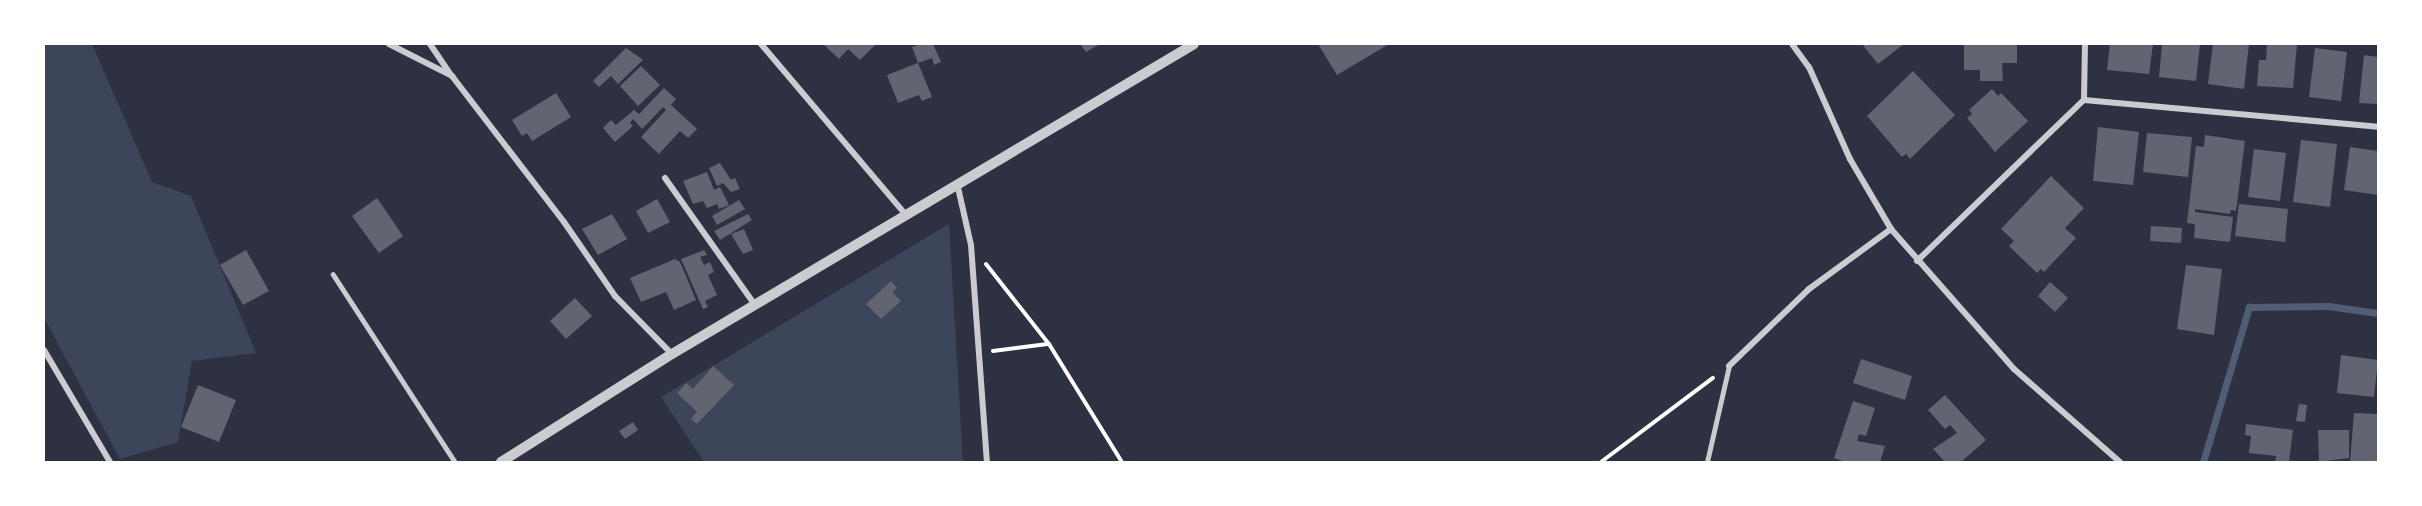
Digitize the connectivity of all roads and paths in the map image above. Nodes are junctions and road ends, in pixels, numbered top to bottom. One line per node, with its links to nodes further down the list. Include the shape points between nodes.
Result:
1 (389, 44): 7 (street)
2 (430, 44): 7 (street)
3 (761, 44): 12 (street)
4 (1194, 44): 11 (street)
5 (1792, 44): 13 (street, via 1809,67 1850,159)
6 (2085, 44): 8 (street)
7 (452, 76): 21 (street, via 564,222 615,296)
8 (2084, 100): 9 (street); 15 (street)
9 (2379, 127)
10 (665, 178): 17 (street)
11 (957, 183): 12 (street); 14 (street)
12 (906, 215): 17 (street)
13 (1891, 229): 15 (street); 22 (street, via 1809,289)
14 (971, 245): 18 (path); 20 (street)
15 (1917, 261): 30 (street, via 2014,369)
16 (333, 274): 24 (lane)
17 (755, 305): 21 (street)
18 (1048, 344): 20 (path); 27 (path)
19 (44, 350): 23 (street)
20 (980, 353): 26 (street)
21 (672, 354): 25 (street)
22 (1729, 366): 28 (path); 29 (lane)
23 (110, 462)
24 (455, 462)
25 (501, 462)
26 (987, 462)
27 (1122, 462)
28 (1601, 462)
29 (1707, 462)
30 (2120, 462)

